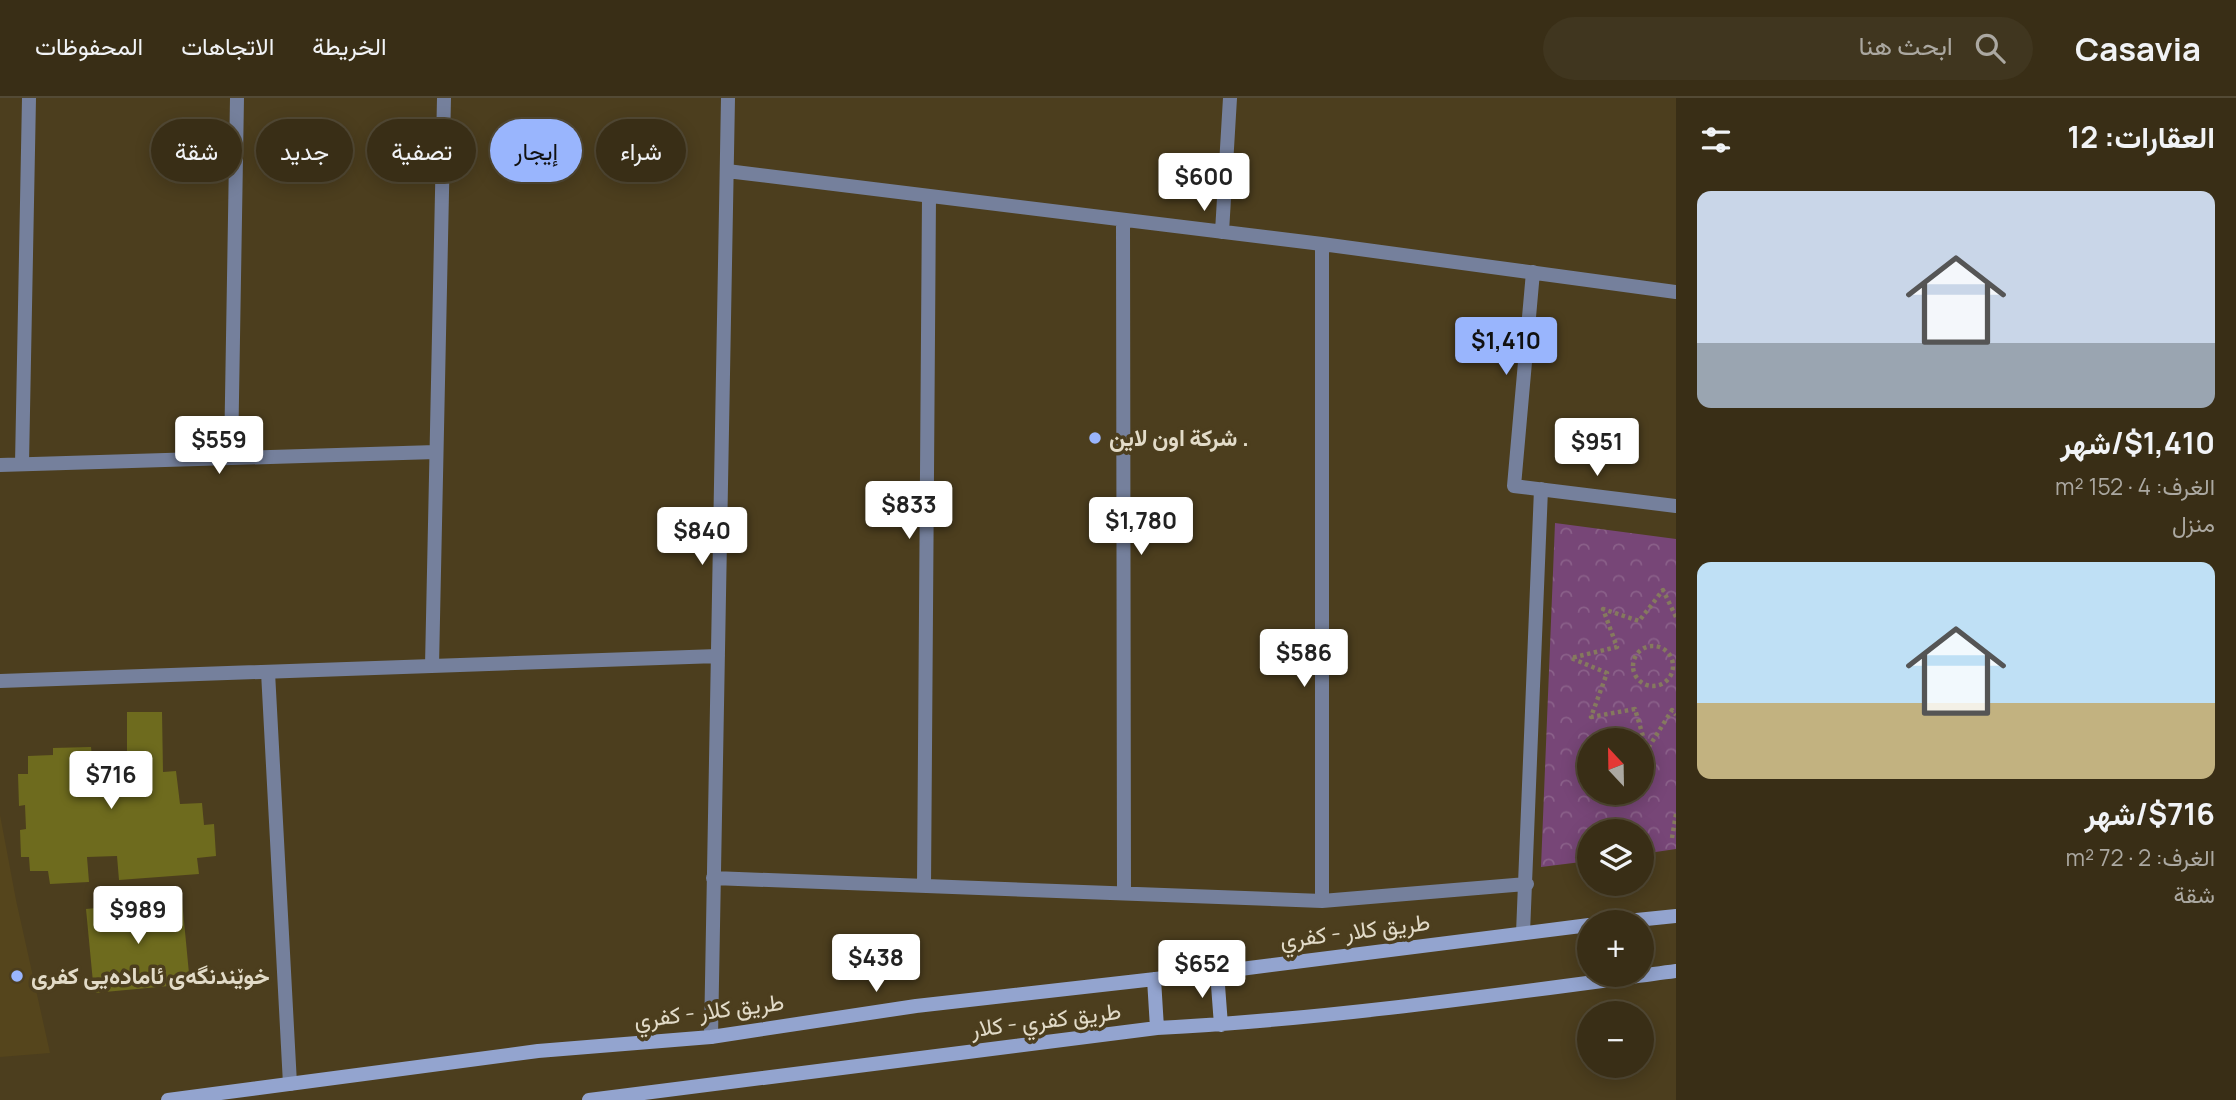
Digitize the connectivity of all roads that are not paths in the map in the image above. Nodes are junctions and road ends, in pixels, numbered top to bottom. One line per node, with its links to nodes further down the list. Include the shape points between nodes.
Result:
1 (29, 98): 15 (street)
2 (237, 98): 14 (street)
3 (444, 98): 13 (street)
4 (728, 98): 6 (street)
5 (1230, 98): 9 (street)
6 (727, 171): 7 (street); 19 (street)
7 (929, 197): 8 (street); 25 (street)
8 (1123, 221): 9 (street); 26 (street)
9 (1222, 232): 10 (street)
10 (1322, 244): 11 (street); 27 (street)
11 (1533, 272): 12 (street); 17 (street, via 1514,486)
12 (1676, 292)
13 (436, 452): 14 (street); 20 (street)
14 (232, 458): 15 (street)
15 (22, 464): 16 (street)
16 (0, 465)
17 (1541, 489): 18 (street); 24 (street)
18 (1676, 506)
19 (718, 656): 20 (street); 23 (street)
20 (432, 666): 21 (street)
21 (268, 672): 22 (street); 38 (street)
22 (0, 681)
23 (713, 878): 25 (street); 37 (street)
24 (1527, 884): 27 (street); 31 (street)
25 (924, 886): 26 (street)
26 (1124, 893): 27 (street)
27 (1322, 901)
28 (1676, 916): 29 (main road)
29 (1654, 918)
30 (1577, 926): 31 (main road, طريق كلار - كفري)
31 (1523, 933): 33 (main road, طريق كلار - كفري)
32 (1676, 971): 35 (main road, طريق كفري - كلار)
33 (1217, 972): 34 (main road, طريق كلار - كفري); 35 (main road)
34 (1154, 979): 36 (main road); 37 (main road, طريق كلار - كفري, via 916,1006)
35 (1221, 1025): 36 (main road, طريق كفري - كلار)
36 (1157, 1028): 40 (main road, طريق كفري - كلار)
37 (711, 1037): 38 (main road, طريق كلار - كفري, via 538,1051)
38 (290, 1084): 39 (main road, طريق كلار - كفري)
39 (168, 1100)
40 (589, 1100)

